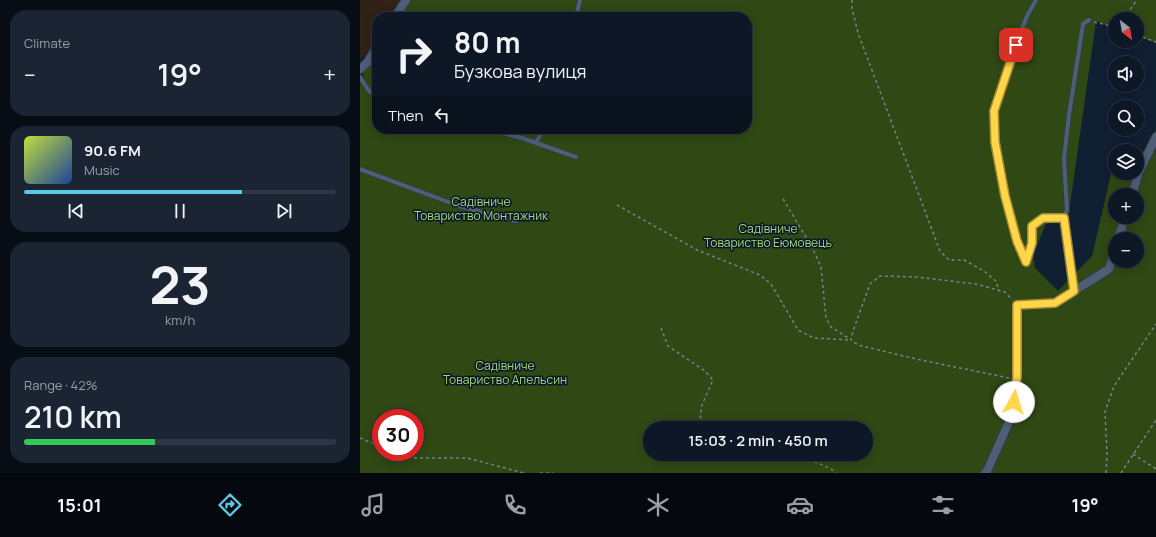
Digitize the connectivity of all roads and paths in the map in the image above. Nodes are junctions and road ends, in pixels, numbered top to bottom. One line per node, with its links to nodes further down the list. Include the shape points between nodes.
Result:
1 (406, 0): 6 (street)
2 (580, 0): 7 (lane)
3 (852, 0): 29 (path, via 858,33 940,251 949,260 964,260 984,271 997,282)
4 (1036, 0): 26 (lane, via 1013,52 994,111 995,142 1005,196 1017,241 1026,262 1032,243 1032,226 1043,218)
5 (1137, 0): 8 (path)
6 (398, 12)
7 (577, 12)
8 (1128, 12)
9 (1089, 20): 10 (path); 26 (lane, via 1083,24 1080,38 1069,115 1064,159 1067,210)
10 (1108, 25)
11 (1144, 38): 12 (path)
12 (1156, 42)
13 (372, 55): 14 (street)
14 (360, 69)
15 (360, 77): 16 (lane)
16 (372, 93)
17 (504, 134): 20 (lane)
18 (540, 134): 20 (lane)
19 (1156, 137): 23 (street)
20 (536, 143): 21 (lane)
21 (576, 157)
22 (360, 169): 27 (lane, via 459,206)
23 (1134, 188)
24 (783, 199): 34 (path, via 821,267 826,318 831,327)
25 (617, 205): 34 (path, via 697,250 760,275 771,284 798,330 814,338)
26 (1064, 218): 30 (lane)
27 (516, 221)
28 (1109, 268): 30 (street)
29 (998, 290): 31 (path, via 1005,292); 34 (path, via 976,284 917,277 880,276 870,284)
30 (1074, 291): 31 (street, via 1055,303)
31 (1017, 305): 35 (street)
32 (1156, 324): 49 (path, via 1114,386 1105,412 1108,454)
33 (661, 328): 37 (path, via 668,346 705,370 713,380 702,406 700,416)
34 (851, 340): 35 (path, via 858,345)
35 (1016, 380): 48 (street, via 1013,413)
36 (1156, 420): 40 (path)
37 (703, 421)
38 (360, 438): 39 (path)
39 (372, 443)
40 (1133, 454): 43 (path); 50 (path)
41 (424, 458): 44 (path, via 467,458)
42 (813, 461): 47 (path)
43 (1156, 470)
44 (524, 473)
45 (540, 473): 46 (path)
46 (553, 473)
47 (836, 473)
48 (985, 473)
49 (1106, 473)
50 (1121, 473)

